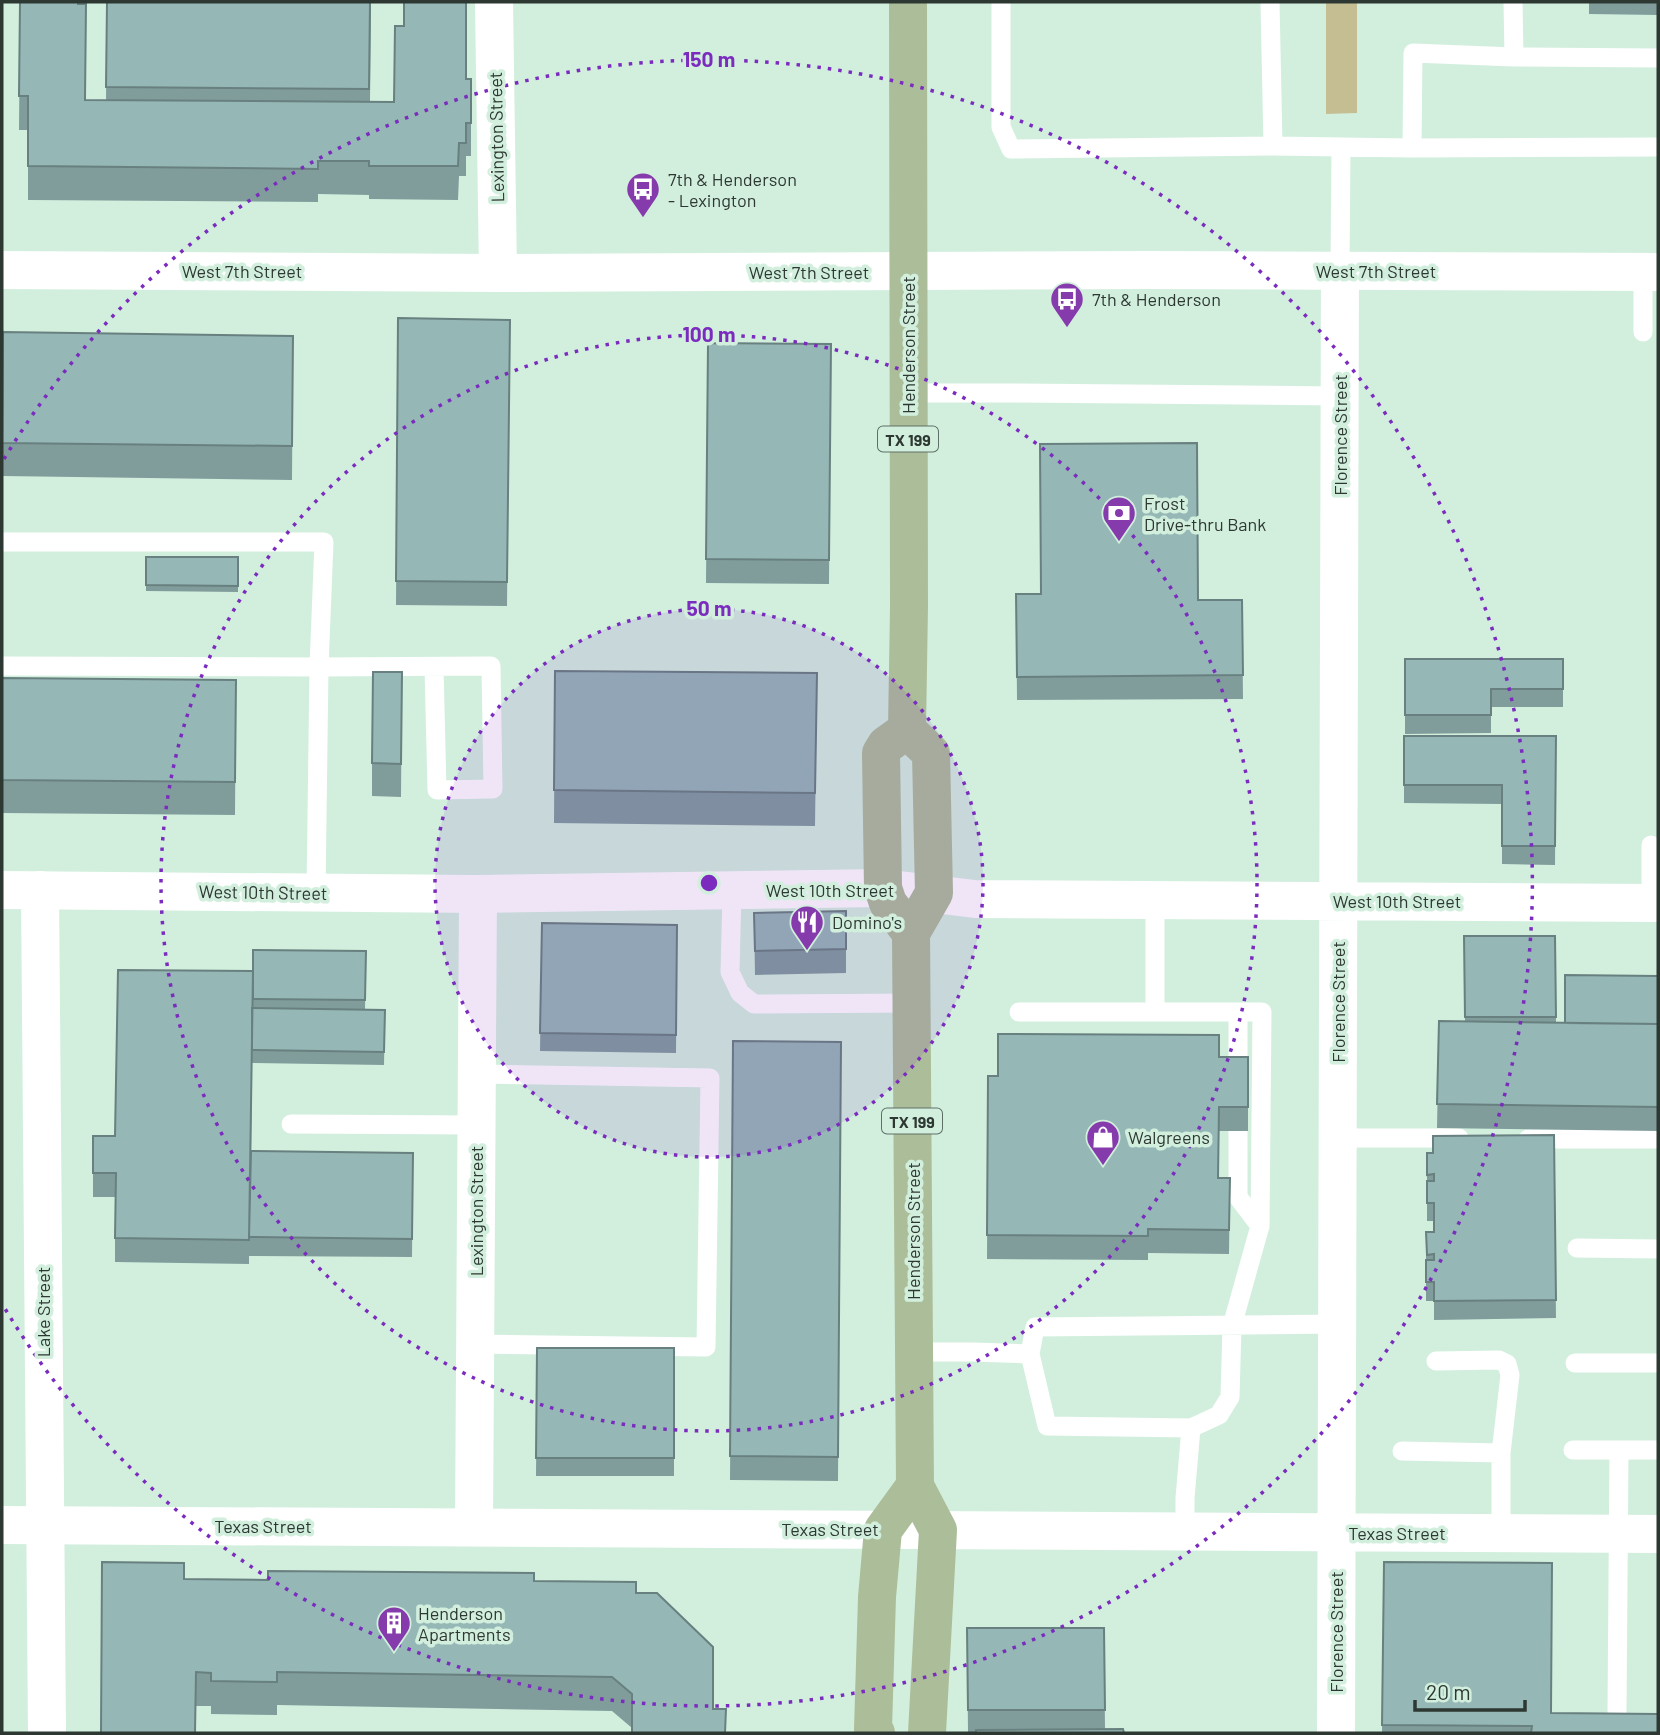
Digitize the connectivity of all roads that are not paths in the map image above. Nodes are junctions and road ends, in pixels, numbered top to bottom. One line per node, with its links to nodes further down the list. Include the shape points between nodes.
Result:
1 (494, 2): 16 (street, Lexington Street)
2 (908, 2): 14 (main road, Henderson Street / TX 199)
3 (1001, 2): 8 (lane, via 1001,127 1011,149)
4 (1270, 2): 8 (lane)
5 (1513, 2): 6 (lane)
6 (1514, 57): 7 (lane); 11 (lane, via 1413,53)
7 (1658, 58)
8 (1273, 146): 9 (lane)
9 (1341, 147): 11 (lane); 13 (lane)
10 (1658, 147): 11 (lane)
11 (1412, 148)
12 (2, 270): 16 (street, West 7th Street)
13 (1340, 271): 14 (street, West 7th Street); 15 (street, West 7th Street); 19 (street, Florence Street)
14 (908, 272): 16 (street, West 7th Street); 18 (main road, Henderson Street / TX 199)
15 (1650, 272): 17 (lane)
16 (498, 273)
17 (1643, 332)
18 (908, 393): 19 (lane); 24 (main road, Henderson Street / TX 199)
19 (1340, 396): 34 (street, Florence Street)
20 (2, 542): 22 (lane, via 324,542)
21 (2, 666): 22 (lane)
22 (319, 667): 23 (lane); 30 (lane)
23 (434, 667): 23 (lane, via 491,666 493,789 437,790)
24 (906, 730): 26 (main road, via 881,753); 31 (main road, via 931,753)
25 (1651, 845): 35 (lane)
26 (883, 888): 29 (street, West 10th Street); 31 (street, West 10th Street); 36 (main road, via 888,904)
27 (2, 890): 28 (street, West 10th Street)
28 (40, 890): 30 (street, West 10th Street); 69 (street, Lake Street)
29 (732, 891): 32 (street, West 10th Street); 37 (lane, via 730,972 740,993 754,1004)
30 (316, 892): 32 (street, West 10th Street)
31 (934, 893): 33 (street, West 10th Street, via 975,899); 36 (main road)
32 (478, 894): 41 (street, Lexington Street)
33 (1155, 900): 34 (street, West 10th Street); 39 (lane)
34 (1338, 901): 35 (street, West 10th Street); 46 (street, Florence Street)
35 (1655, 903)
36 (911, 933): 37 (main road, Henderson Street / TX 199)
37 (912, 1003): 56 (main road, Henderson Street / TX 199)
38 (1019, 1012): 39 (lane)
39 (1155, 1012): 40 (lane)
40 (1238, 1012): 42 (lane); 50 (lane, via 1262,1012)
41 (477, 1074): 44 (street, Lexington Street); 55 (lane, via 710,1078 706,1348)
42 (1238, 1081)
43 (291, 1124): 44 (lane)
44 (476, 1125): 55 (street, Lexington Street)
45 (1238, 1131): 50 (lane, via 1238,1197)
46 (1338, 1138): 47 (lane); 53 (street, Florence Street)
47 (1477, 1138)
48 (1505, 1139): 49 (lane)
49 (1658, 1139)
50 (1260, 1226): 54 (lane)
51 (1577, 1248): 52 (lane)
52 (1658, 1249)
53 (1337, 1324): 54 (lane); 74 (street, Florence Street)
54 (1232, 1326): 57 (lane, via 1035,1327); 61 (lane, via 1230,1397 1219,1415)
55 (475, 1344): 70 (street, Lexington Street)
56 (914, 1352): 57 (lane); 67 (main road, Henderson Street / TX 199)
57 (1030, 1354): 61 (lane, via 1047,1426)
58 (1436, 1361): 66 (lane, via 1499,1360 1507,1364 1510,1376)
59 (1575, 1363): 60 (lane)
60 (1658, 1363)
61 (1191, 1428): 73 (lane)
62 (1573, 1450): 63 (lane)
63 (1619, 1450): 64 (lane); 76 (lane)
64 (1658, 1450)
65 (1402, 1451): 66 (lane)
66 (1501, 1453): 75 (lane)
67 (915, 1486): 71 (main road); 72 (main road, Henderson Street / TX 199)
68 (2, 1525): 69 (street, Texas Street)
69 (45, 1525): 70 (street, Texas Street); 79 (street, Lake Street)
70 (474, 1528): 71 (street, Texas Street)
71 (883, 1530): 72 (street, Texas Street); 80 (main road, via 876,1623)
72 (938, 1530): 73 (street, Texas Street); 81 (main road)
73 (1185, 1532): 74 (street, Texas Street)
74 (1337, 1532): 75 (street, Texas Street); 82 (street, Florence Street)
75 (1501, 1534): 76 (street, Texas Street)
76 (1618, 1534): 77 (street, Texas Street); 78 (lane)
77 (1658, 1534)
78 (1617, 1712)
79 (47, 1733)
80 (876, 1733)
81 (928, 1733)
82 (1336, 1733)

